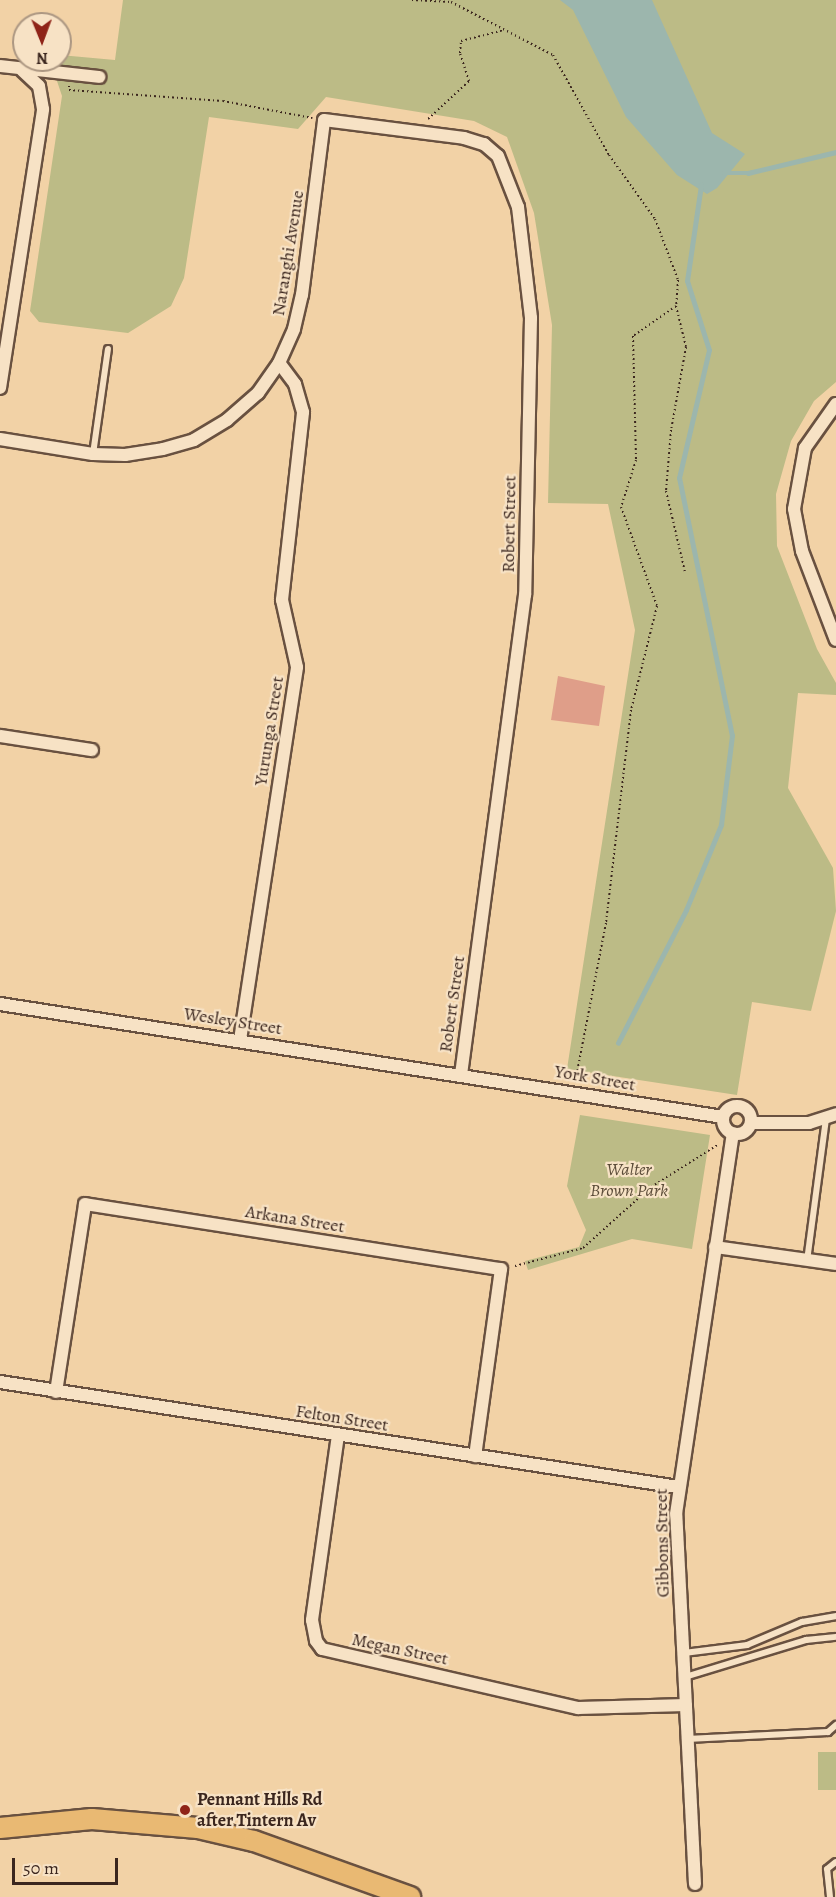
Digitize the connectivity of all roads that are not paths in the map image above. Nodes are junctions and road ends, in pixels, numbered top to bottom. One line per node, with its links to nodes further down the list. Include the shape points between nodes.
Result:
1 (24, 72): 7 (street, via 39,86 43,109)
2 (46, 72): 3 (street)
3 (99, 77)
4 (324, 120): 6 (street, Naranghi Avenue, via 302,295 294,329); 16 (street, Robert Street, via 484,144 498,156 518,207 531,318 524,621)
5 (108, 349): 10 (lane)
6 (279, 363): 10 (street, Naranghi Avenue, via 258,393 227,420 194,440 125,455); 15 (street, Yurunga Street, via 295,384 303,412 282,600 297,667)
7 (0, 388)
8 (836, 404): 11 (street, via 805,448 794,509 802,551)
9 (0, 439): 10 (street, Naranghi Avenue)
10 (93, 454)
11 (836, 640)
12 (0, 736): 13 (street)
13 (92, 750)
14 (0, 1004): 15 (street, Wesley Street)
15 (240, 1040): 16 (street, Wesley Street)
16 (460, 1073): 18 (street, York Street)
17 (831, 1116): 19 (street, via 791,1125); 22 (lane)
18 (723, 1117): 19 (street, via 731,1107 740,1106 750,1114); 20 (street)
19 (751, 1123): 20 (street)
20 (732, 1140): 21 (street, Gibbons Street)
21 (715, 1247): 22 (street); 28 (street, Gibbons Street)
22 (807, 1262): 23 (street)
23 (836, 1264)
24 (0, 1382): 25 (street, Felton Street)
25 (56, 1392): 26 (street, Felton Street); 27 (street, Arkana Street, via 85,1204 501,1269)
26 (338, 1435): 27 (street, Felton Street); 33 (street, Megan Street, via 312,1620 316,1641 322,1648 578,1708)
27 (475, 1456): 28 (street, Felton Street)
28 (678, 1487): 31 (street, Gibbons Street)
29 (836, 1617): 31 (lane, via 802,1622 747,1645)
30 (836, 1636): 32 (lane, via 806,1640)
31 (683, 1653): 32 (street, Gibbons Street)
32 (684, 1678): 33 (street, Gibbons Street)
33 (686, 1705): 36 (street, Gibbons Street)
34 (836, 1725): 35 (lane)
35 (832, 1732): 36 (lane)
36 (687, 1739): 39 (street, Gibbons Street)
37 (0, 1828): 40 (highway, via 92,1819 188,1826 254,1841)
38 (836, 1862): 41 (lane, via 827,1869)
39 (695, 1884)
40 (410, 1897)
41 (830, 1897)

